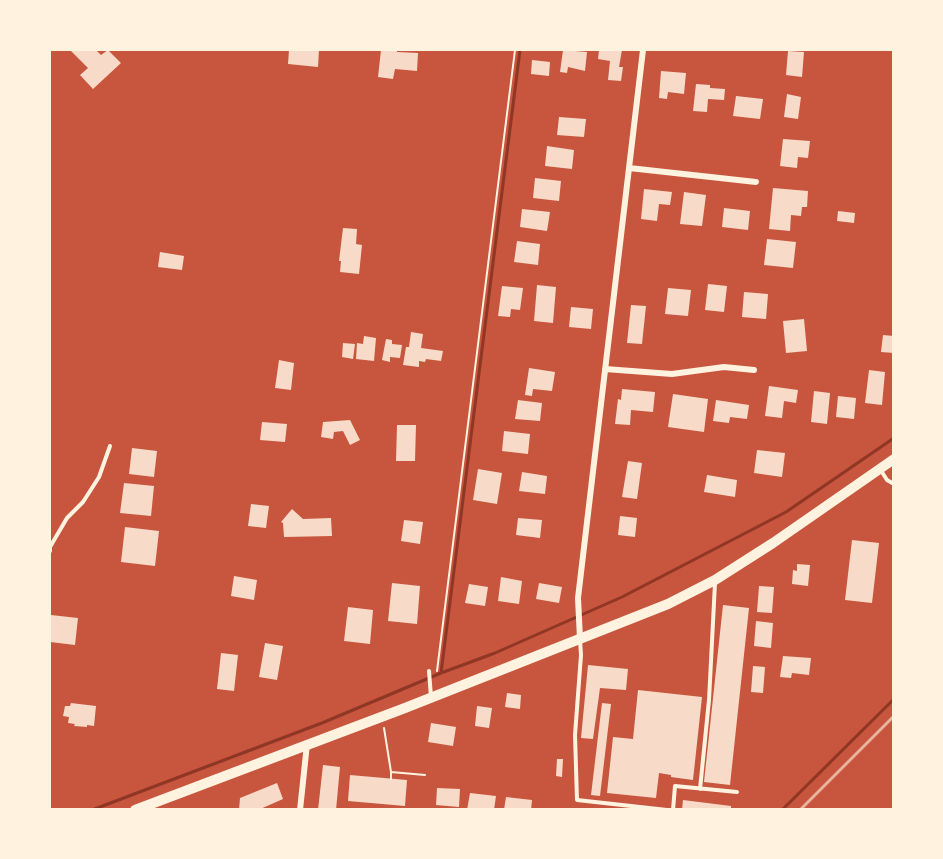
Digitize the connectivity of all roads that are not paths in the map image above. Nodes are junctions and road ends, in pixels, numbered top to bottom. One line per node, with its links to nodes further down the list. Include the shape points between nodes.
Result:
1 (643, 50): 2 (street)
2 (629, 168): 3 (street); 4 (street)
3 (756, 182)
4 (605, 369): 5 (street, via 672,374 724,368); 12 (street, via 578,598)
5 (754, 370)
6 (110, 446): 10 (lane, via 99,477 67,518)
7 (894, 459): 8 (main road)
8 (879, 469): 9 (lane); 11 (main road)
9 (894, 484)
10 (50, 551)
11 (715, 580): 12 (main road, via 668,604); 16 (lane)
12 (580, 639): 14 (main road); 20 (lane, via 575,735 577,800)
13 (429, 671): 14 (lane)
14 (432, 698): 15 (main road)
15 (308, 744): 18 (main road); 19 (street)
16 (700, 789): 17 (lane); 21 (lane, via 675,786)
17 (736, 792)
18 (135, 810)
19 (300, 810)
20 (667, 810)
21 (673, 810)

